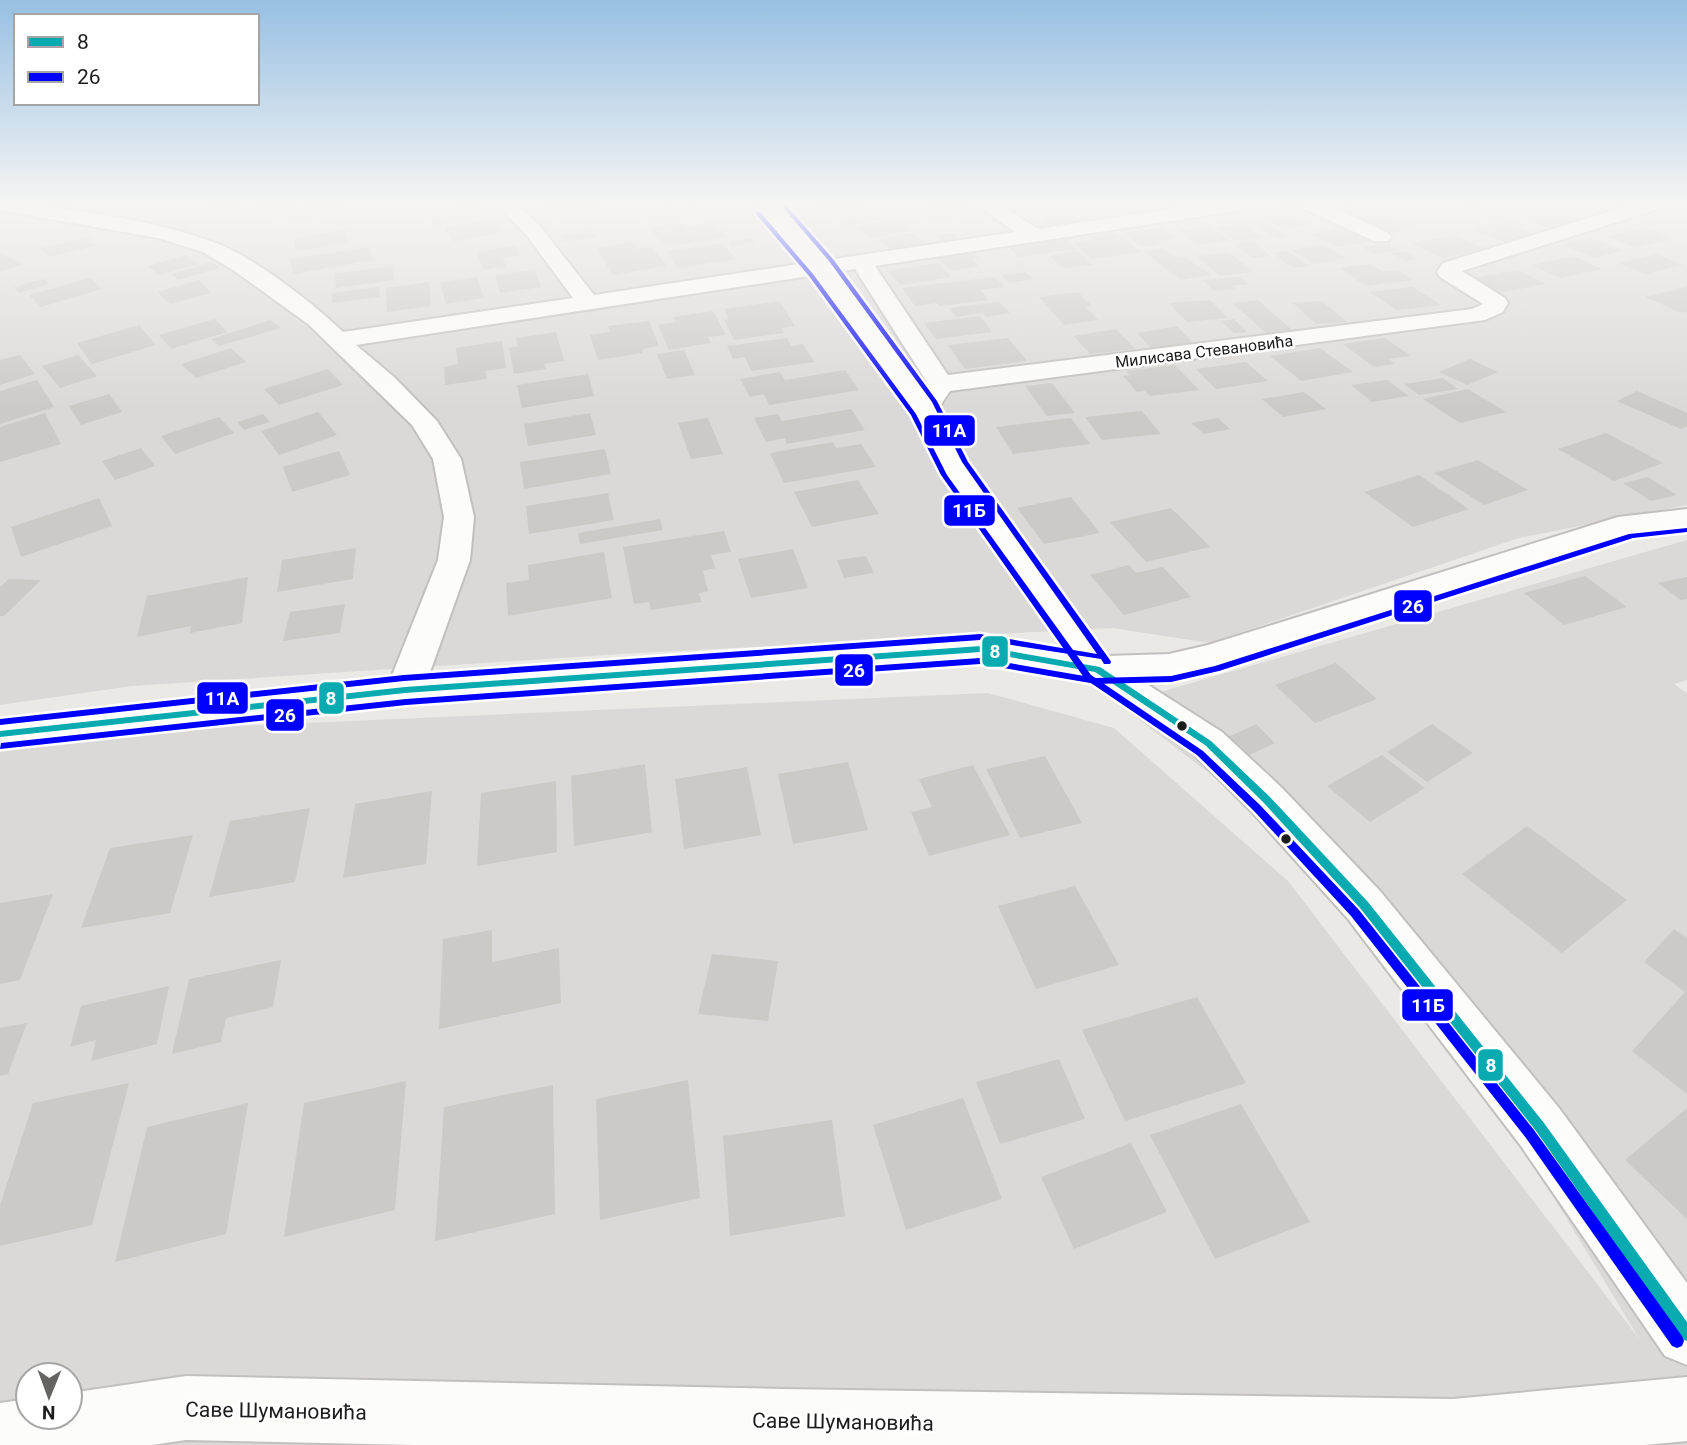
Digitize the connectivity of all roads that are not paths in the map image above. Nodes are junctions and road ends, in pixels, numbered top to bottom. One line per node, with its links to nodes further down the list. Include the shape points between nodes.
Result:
1 (252, 272): 8 (street)
2 (565, 272): 7 (street)
3 (784, 272): 7 (street)
4 (825, 272): 10 (street)
5 (868, 272): 9 (street)
6 (1449, 272): 9 (street, Милисава Стевановића, via 1493,298 1495,307 1478,315)
7 (587, 301): 8 (street)
8 (338, 340): 13 (street, via 423,421 447,459 455,492 454,560)
9 (941, 384): 10 (street)
10 (925, 409): 12 (street, via 954,468)
11 (1687, 518): 12 (street, via 1629,524 1212,657 1169,667)
12 (1097, 669): 13 (street, via 981,649); 15 (street, via 1209,743 1364,905 1540,1127)
13 (405, 690): 14 (street)
14 (0, 734)
15 (1687, 1334)
16 (1687, 1409): 17 (street, Саве Шумановића, via 1452,1431 187,1408)
17 (0, 1436)

